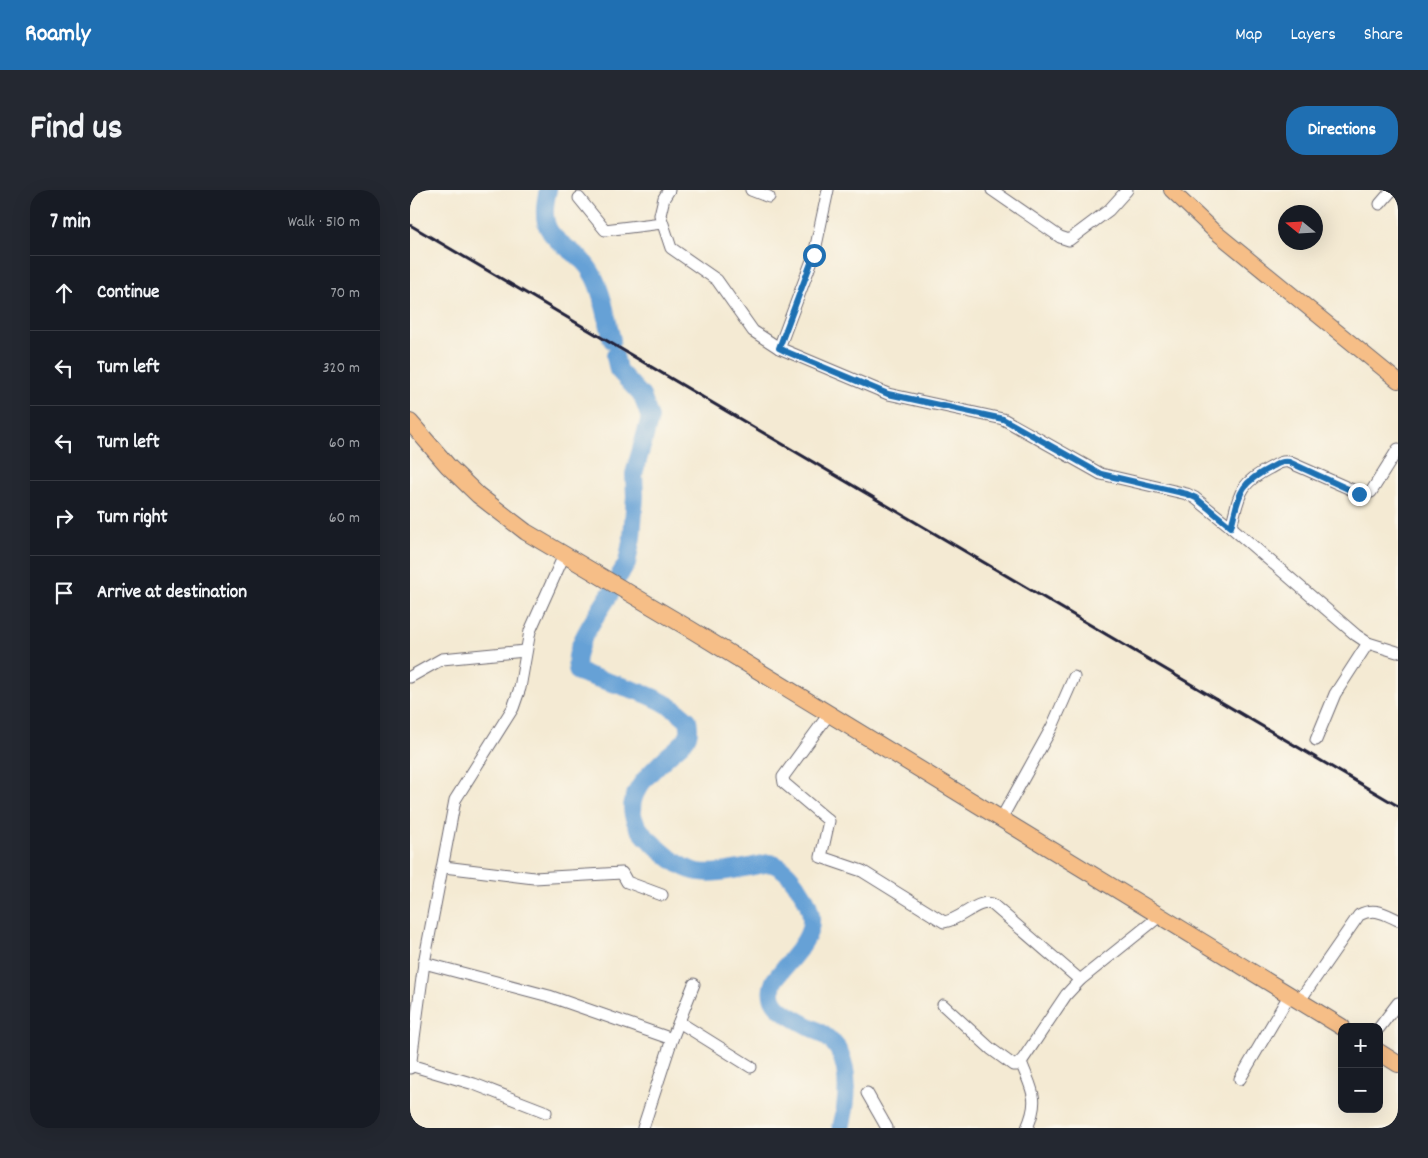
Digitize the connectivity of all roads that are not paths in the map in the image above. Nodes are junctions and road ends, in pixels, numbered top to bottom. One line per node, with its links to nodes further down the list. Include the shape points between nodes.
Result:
1 (669, 190): 11 (street, via 661,206)
2 (752, 190): 8 (street)
3 (828, 190): 12 (street, via 814,255)
4 (992, 190): 5 (street, via 1069,240 1109,210)
5 (1127, 190)
6 (1171, 190): 13 (main road, via 1213,230)
7 (1392, 190): 10 (street)
8 (769, 197)
9 (579, 198): 11 (street, via 605,230)
10 (1380, 204)
11 (662, 223): 12 (street, via 671,248 717,280 751,328)
12 (779, 348): 16 (street, via 888,394 1003,419 1096,472 1196,498)
13 (1398, 381)
14 (410, 422): 17 (highway, via 478,495 526,532)
15 (1398, 449): 16 (street, via 1371,492 1364,495 1289,462 1281,462 1251,477 1243,487)
16 (1231, 527): 18 (street)
17 (565, 553): 19 (street, via 539,608); 23 (highway)
18 (1368, 643): 20 (street); 24 (street, via 1335,694)
19 (525, 651): 21 (street, via 442,659); 26 (street, via 520,688 513,708 455,800)
20 (1398, 654)
21 (410, 677)
22 (1074, 677): 25 (street, via 1052,727)
23 (829, 714): 25 (highway); 31 (street, via 782,777 784,783 829,821 821,857 862,871 944,922 959,918 982,904 992,904)
24 (1316, 740)
25 (1001, 819): 28 (highway)
26 (444, 867): 27 (street, via 534,878 622,873 627,882); 30 (street)
27 (662, 895)
28 (1161, 916): 31 (street); 33 (highway)
29 (1398, 920): 33 (street, via 1378,910 1368,910 1359,916)
30 (424, 962): 39 (street, via 548,996); 43 (street)
31 (1080, 980): 41 (street)
32 (694, 984): 36 (street)
33 (1295, 997): 38 (highway); 45 (street)
34 (1398, 1003): 37 (street)
35 (944, 1005): 41 (street, via 991,1049 1014,1065)
36 (679, 1022): 39 (street); 44 (street)
37 (1383, 1023)
38 (1338, 1024)
39 (672, 1039): 48 (street)
40 (1383, 1055): 42 (highway)
41 (1020, 1062): 50 (street, via 1035,1103)
42 (1398, 1064)
43 (410, 1066): 47 (street, via 474,1084)
44 (751, 1067)
45 (1240, 1079)
46 (868, 1093): 49 (street)
47 (546, 1112)
48 (643, 1128)
49 (888, 1128)
50 (1026, 1128)

